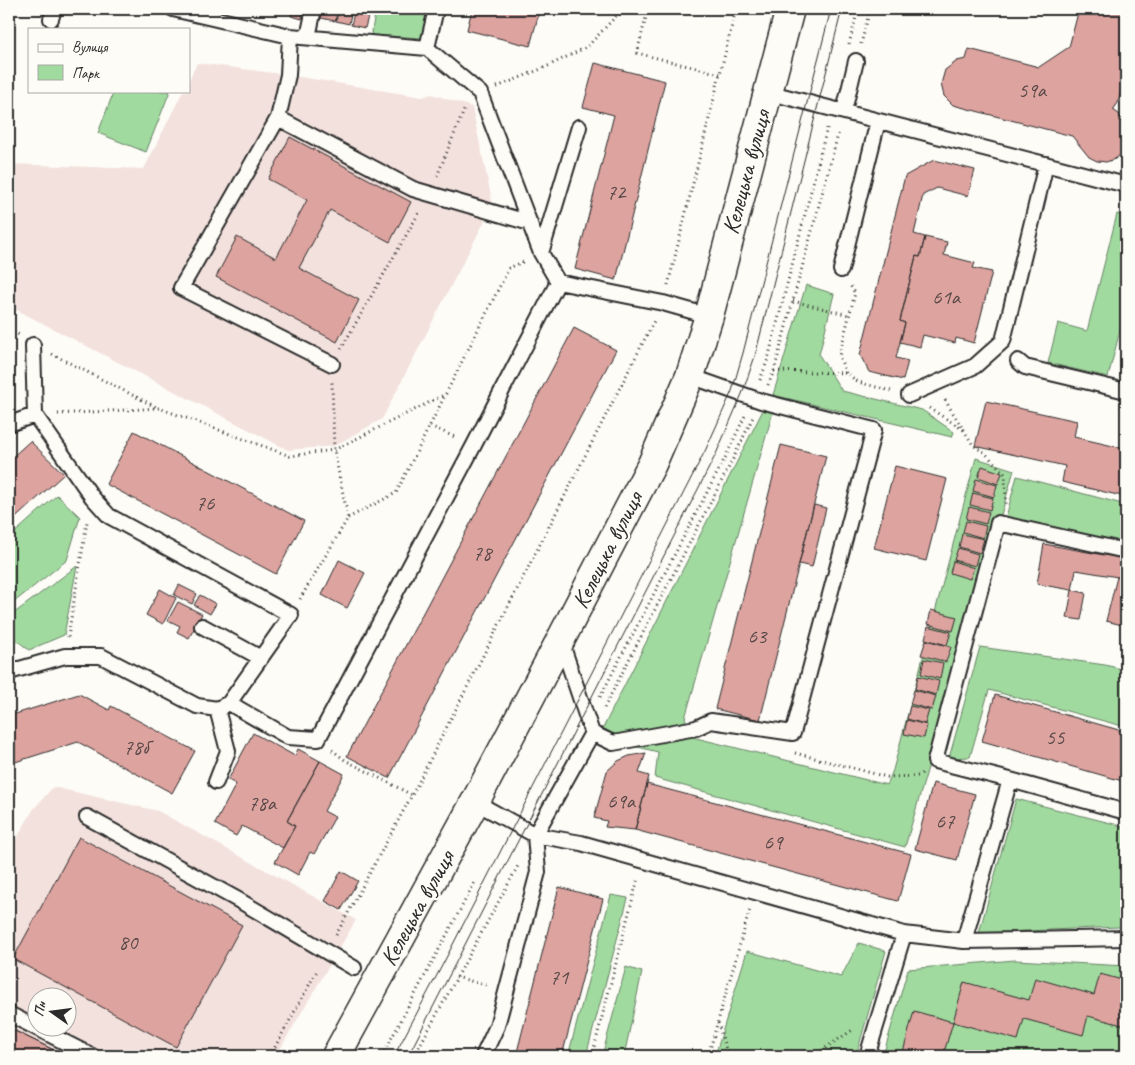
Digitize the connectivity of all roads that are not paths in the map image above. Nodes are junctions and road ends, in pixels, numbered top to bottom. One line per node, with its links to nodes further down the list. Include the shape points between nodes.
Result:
1 (173, 9): 5 (lane)
2 (314, 9): 6 (lane)
3 (436, 9): 7 (lane)
4 (790, 9): 9 (main road, Келецька вулиця)
5 (290, 36): 6 (lane); 11 (lane, via 288,75)
6 (308, 37): 7 (lane)
7 (427, 48): 16 (lane, via 477,90)
8 (856, 61): 10 (lane)
9 (767, 92): 10 (lane); 20 (main road, Келецька вулиця)
10 (838, 110): 12 (lane)
11 (278, 118): 16 (lane, via 413,189); 23 (lane, via 181,288)
12 (878, 121): 14 (lane); 18 (lane)
13 (579, 127): 17 (lane)
14 (1046, 164): 15 (lane); 26 (lane, via 1003,341 975,366)
15 (1126, 185)
16 (530, 223): 17 (lane)
17 (541, 253): 19 (lane)
18 (841, 270)
19 (558, 282): 20 (lane); 34 (lane, via 318,739 288,737)
20 (709, 316): 24 (main road, Келецька вулиця)
21 (33, 345): 27 (lane)
22 (1018, 361): 25 (lane, via 1025,367)
23 (332, 364)
24 (690, 376): 31 (main road, Келецька вулиця, via 652,464); 35 (lane, via 757,400 874,430 793,733 710,721 696,728 613,743)
25 (1126, 391)
26 (909, 395)
27 (35, 416): 28 (lane); 32 (lane, via 109,516 291,615)
28 (9, 424)
29 (1126, 551): 36 (lane, via 998,522 935,761)
30 (202, 626): 32 (lane)
31 (561, 639): 35 (lane); 38 (main road, Келецька вулиця)
32 (261, 658): 34 (lane)
33 (9, 672): 34 (lane, via 65,656 101,656 197,706)
34 (223, 706): 37 (lane, via 228,751)
35 (589, 727): 41 (lane)
36 (1010, 780): 39 (lane); 44 (lane)
37 (216, 782)
38 (475, 802): 41 (lane); 48 (main road, Келецька вулиця)
39 (1126, 812)
40 (87, 817): 45 (lane, via 240,900)
41 (535, 835): 42 (lane, via 581,843); 49 (lane, via 538,872 497,1026)
42 (904, 934): 44 (lane); 50 (lane)
43 (1126, 938): 44 (lane)
44 (964, 941)
45 (354, 968)
46 (9, 1014): 47 (lane)
47 (92, 1056)
48 (336, 1056)
49 (483, 1056)
50 (867, 1056)

